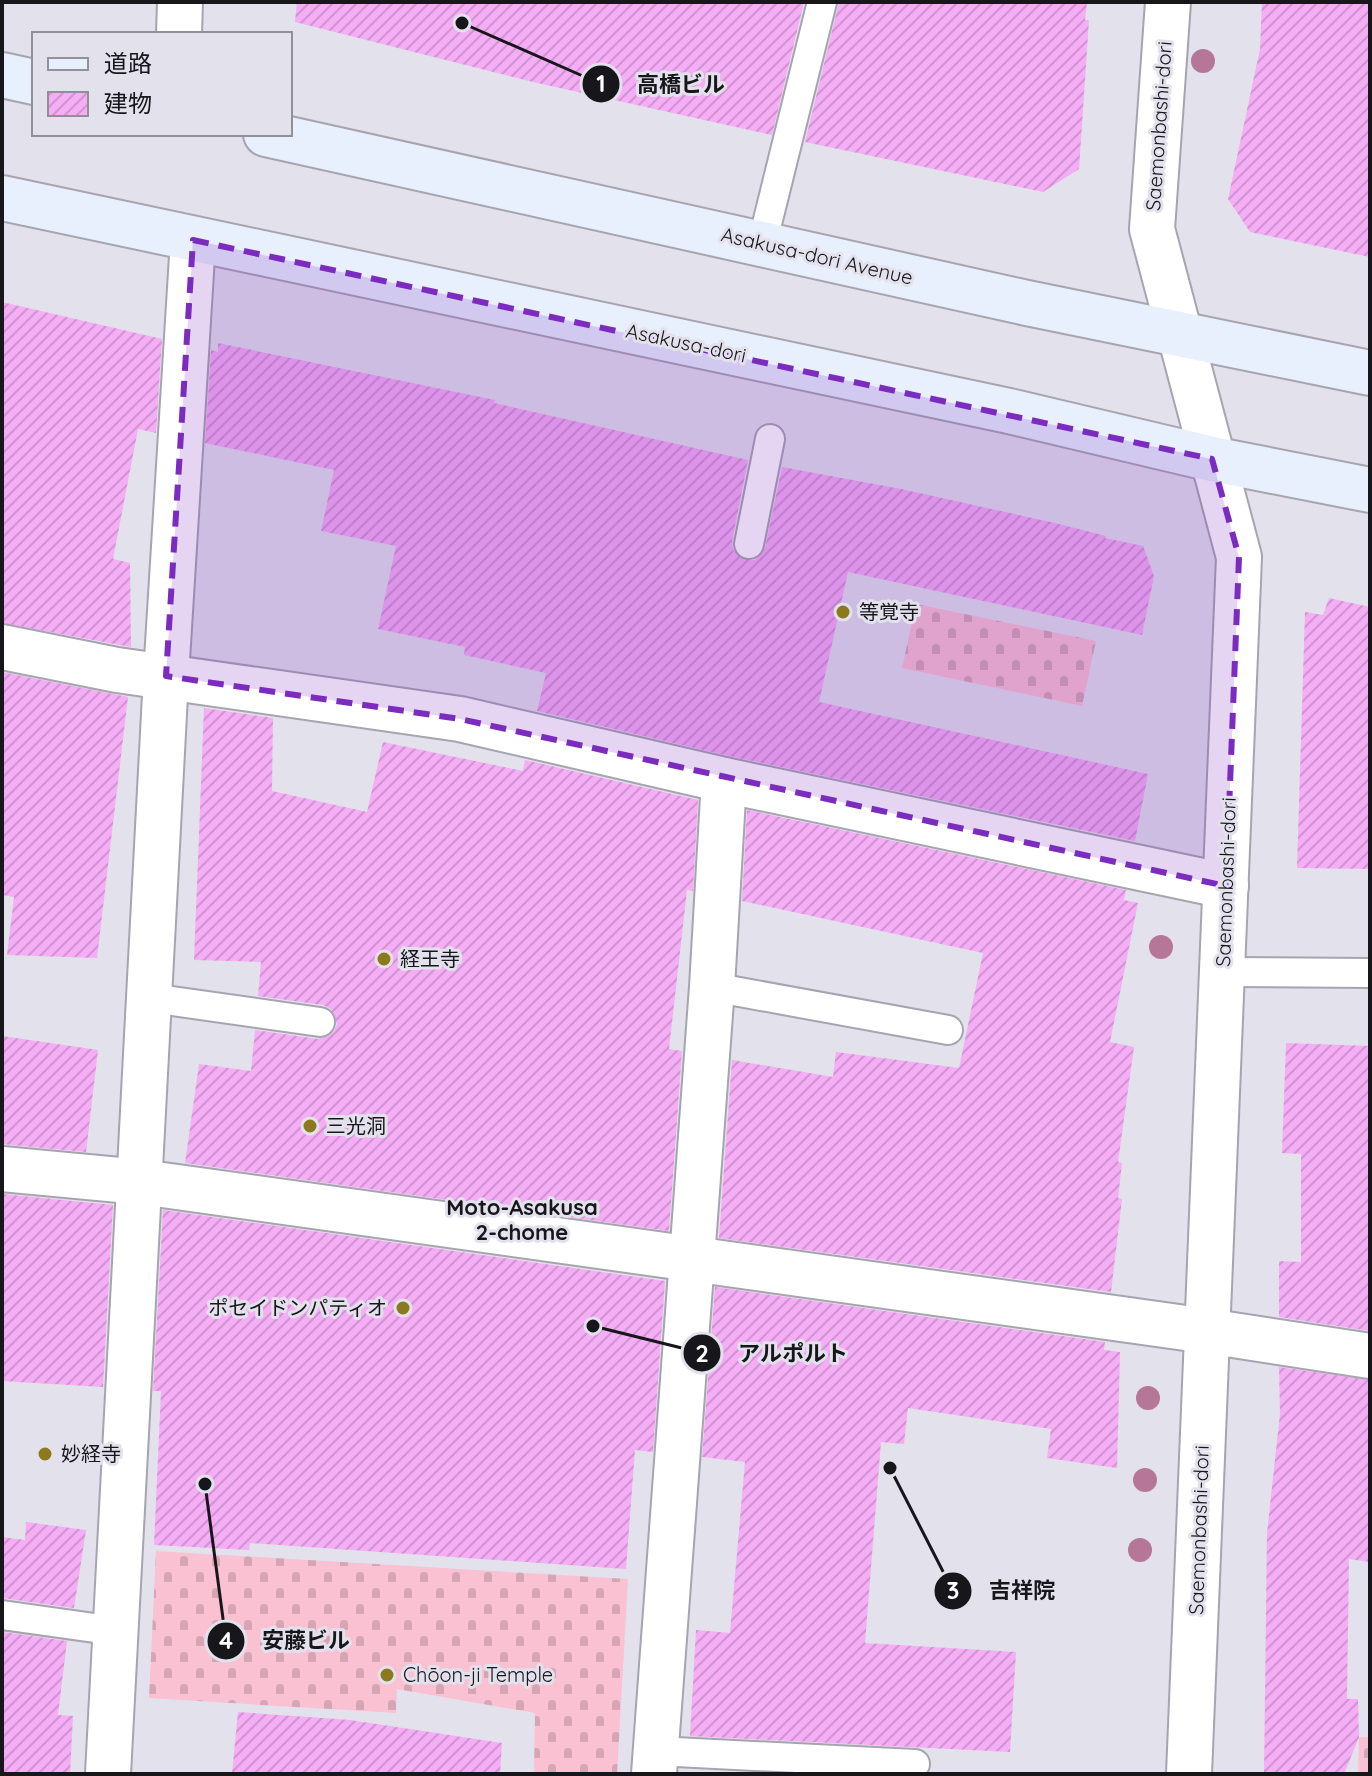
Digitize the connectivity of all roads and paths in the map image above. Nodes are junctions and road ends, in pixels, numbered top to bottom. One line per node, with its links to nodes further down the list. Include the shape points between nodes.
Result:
1 (180, 2): 4 (street)
2 (822, 2): 10 (lane)
3 (1168, 2): 11 (street, Saemonbashi-dori, via 1152,229)
4 (179, 32)
5 (2, 75): 6 (main road)
6 (32, 82)
7 (275, 136): 10 (main road, Asakusa-dori Avenue)
8 (2, 198): 9 (main road, Asakusa-dori)
9 (193, 240): 14 (main road, Asakusa-dori, via 1009,411); 18 (street)
10 (762, 244): 11 (main road, Asakusa-dori Avenue)
11 (1179, 332): 12 (main road, Asakusa-dori Avenue); 14 (street, Saemonbashi-dori)
12 (1370, 373)
13 (770, 439): 16 (lane)
14 (1212, 459): 15 (main road, Asakusa-dori); 20 (street, Saemonbashi-dori, via 1239,557)
15 (1370, 490)
16 (749, 544)
17 (2, 647): 18 (street)
18 (166, 676): 19 (street, via 460,719); 24 (street)
19 (724, 780): 20 (street); 23 (street)
20 (1226, 886): 21 (street, Saemonbashi-dori)
21 (1222, 972): 22 (lane); 30 (street, Saemonbashi-dori)
22 (1370, 973)
23 (712, 987): 26 (lane); 29 (street)
24 (151, 998): 25 (lane); 28 (street)
25 (320, 1022)
26 (948, 1030)
27 (2, 1169): 28 (street)
28 (141, 1182): 29 (street); 33 (street)
29 (691, 1260): 30 (street); 34 (street)
30 (1207, 1331): 31 (street); 37 (street, Saemonbashi-dori)
31 (1370, 1356)
32 (2, 1615): 33 (lane)
33 (116, 1631): 36 (street)
34 (655, 1763): 35 (lane)
35 (915, 1764)
36 (108, 1774)
37 (1189, 1774)

